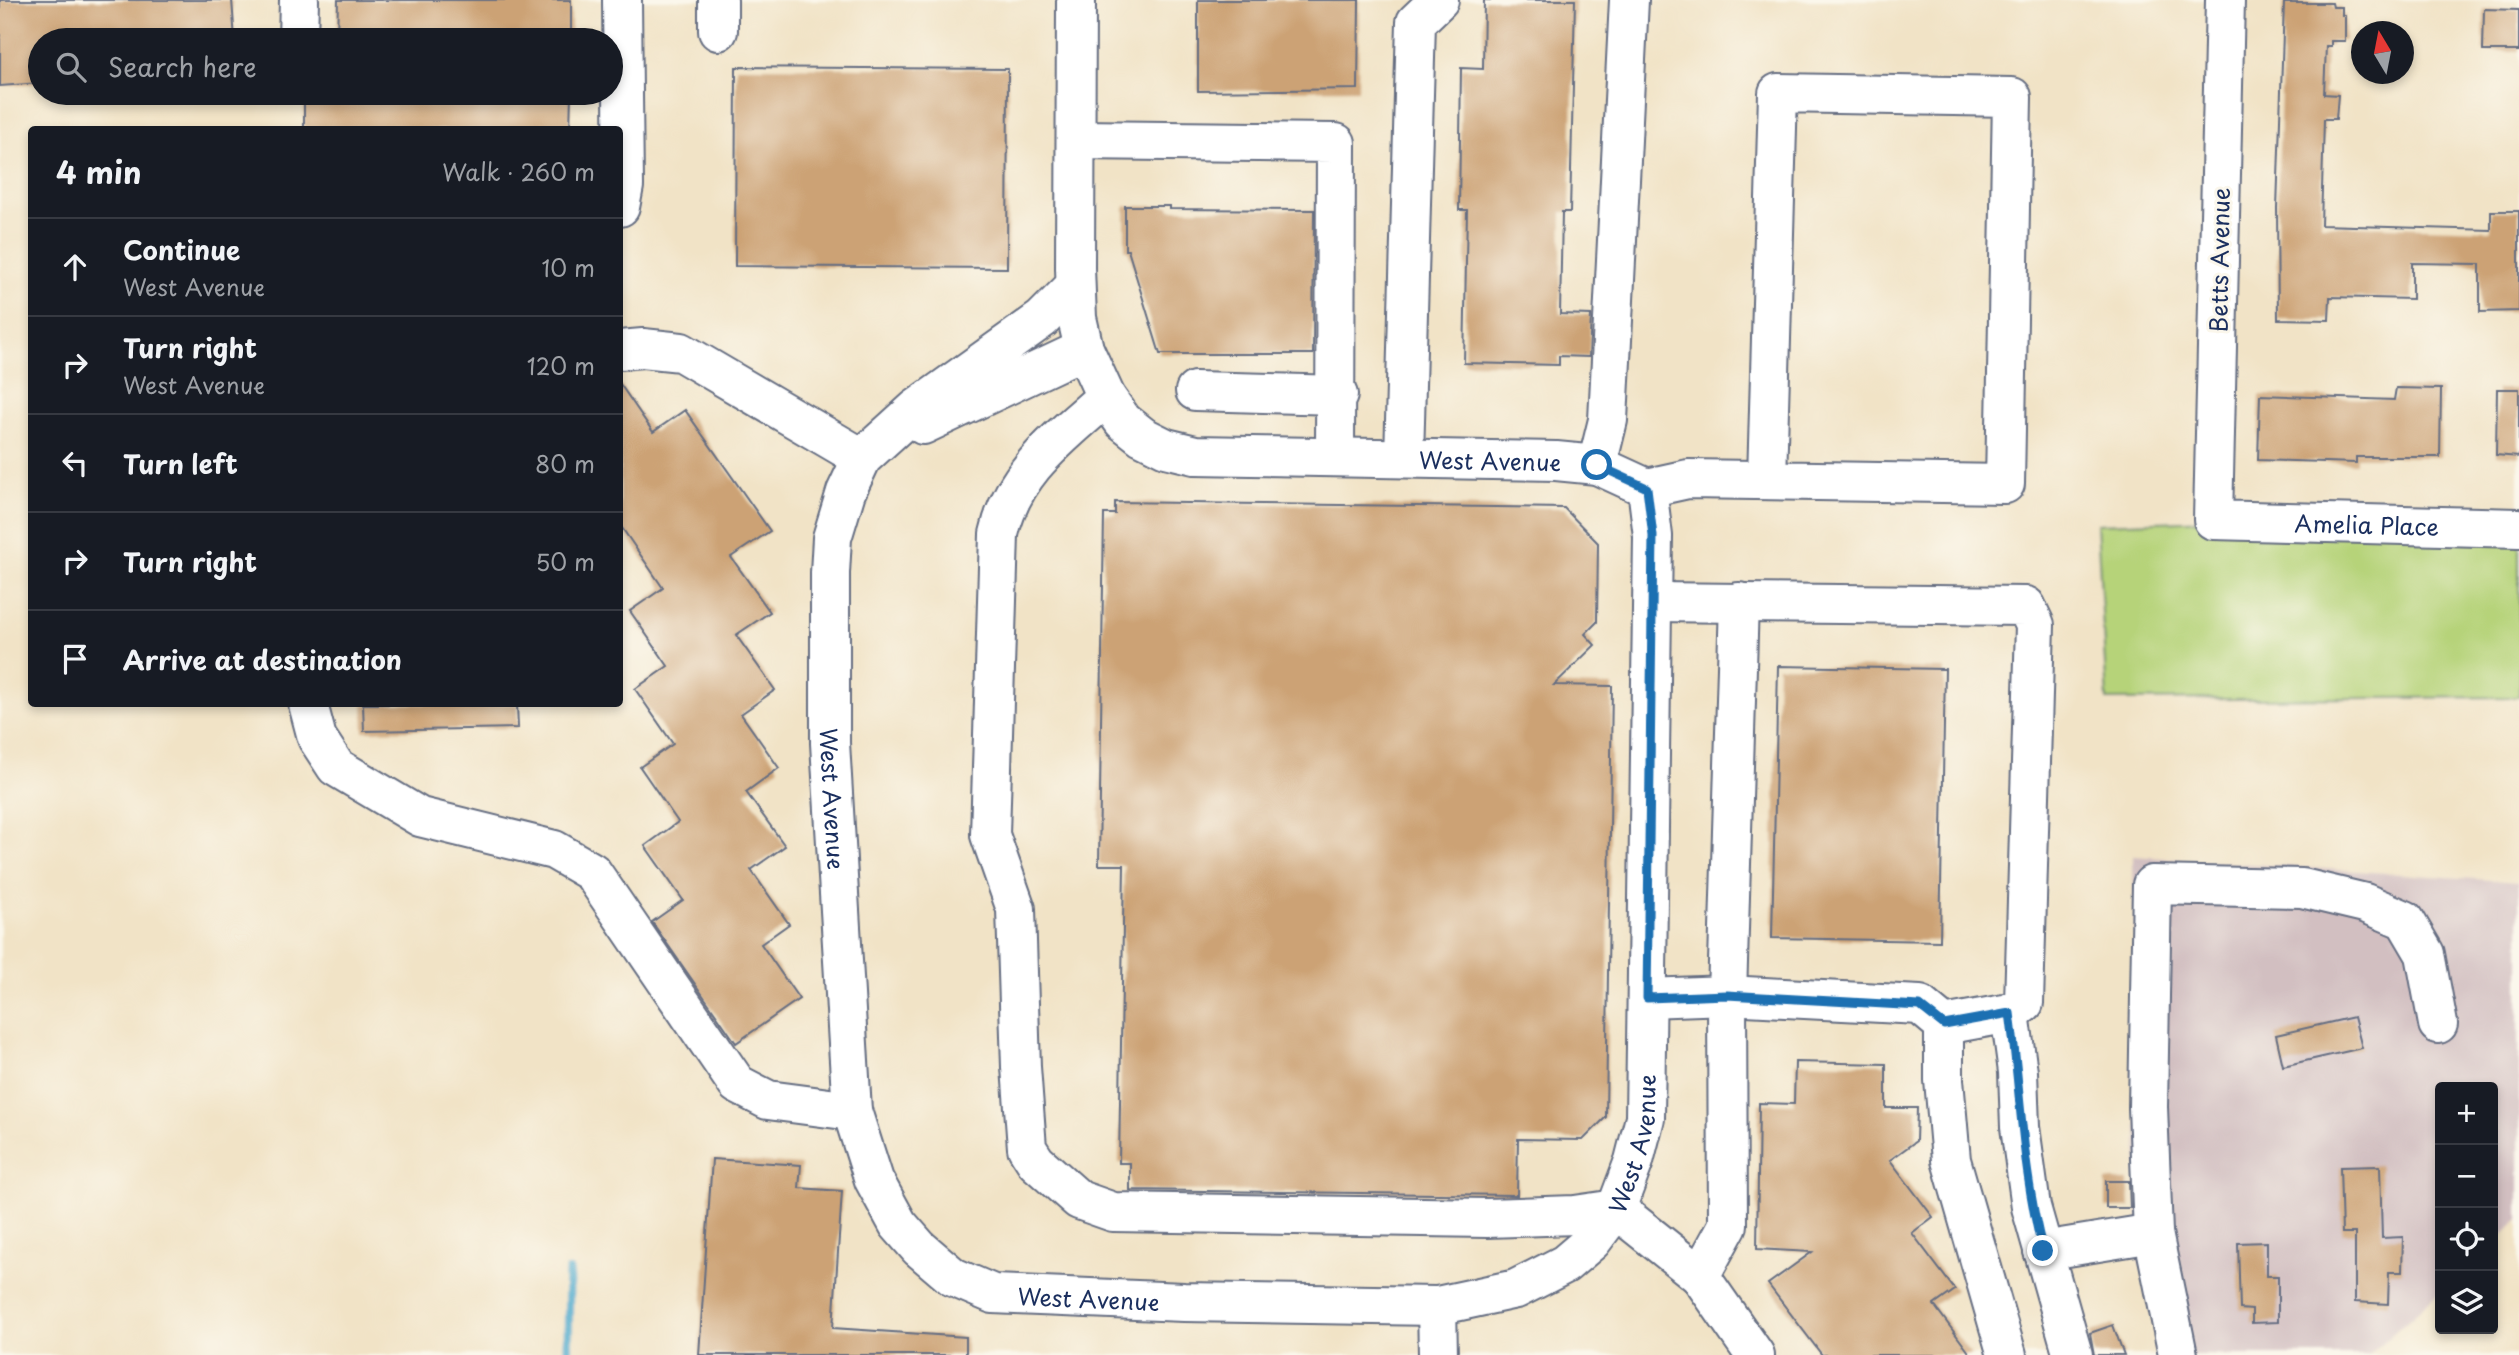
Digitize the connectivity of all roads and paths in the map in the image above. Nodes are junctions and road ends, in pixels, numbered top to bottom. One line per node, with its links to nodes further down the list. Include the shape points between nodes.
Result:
1 (299, 0): 7 (street)
2 (622, 0): 8 (street)
3 (1076, 0): 10 (street, West Avenue)
4 (1439, 0): 20 (street, via 1416,22)
5 (1629, 0): 21 (street, via 1608,419)
6 (2225, 0): 24 (street, Betts Avenue)
7 (298, 28)
8 (622, 28)
9 (623, 93): 11 (street)
10 (1076, 140): 12 (street, West Avenue); 16 (street, via 1336,143)
11 (623, 191)
12 (1075, 286): 14 (street, West Avenue); 19 (street, via 1042,319 916,409)
13 (623, 349): 19 (street, via 681,352)
14 (1084, 349): 17 (street, West Avenue); 19 (street)
15 (1195, 391): 16 (street)
16 (1338, 395): 18 (street)
17 (1106, 397): 18 (street, West Avenue, via 1123,421 1166,448 1195,455); 35 (street, via 1035,460 1005,509 999,534 990,835 1016,909 1027,1148 1036,1162 1079,1200 1113,1212 1487,1218)
18 (1335, 456): 20 (street, West Avenue)
19 (862, 458): 34 (street, West Avenue, via 832,538 830,573 830,743)
20 (1405, 458): 21 (street, West Avenue)
21 (1597, 465): 23 (street, West Avenue)
22 (1767, 480): 22 (street, via 2005,484 2012,97 1778,93); 23 (street, via 1689,479)
23 (1647, 488): 26 (street, West Avenue)
24 (2213, 520): 25 (street, Amelia Place)
25 (2519, 528)
26 (1653, 602): 27 (street); 30 (street, West Avenue)
27 (1739, 602): 29 (street); 31 (street, via 2026,606 2035,625 2024,1003)
28 (309, 707): 34 (street, via 317,737 336,767 420,817 554,850 592,872 737,1084 768,1100)
29 (1727, 995): 30 (street); 33 (street, via 1920,1006); 38 (street, via 1728,1225)
30 (1647, 998): 35 (street, West Avenue, via 1645,1118)
31 (2010, 1013): 33 (street); 37 (street, via 2031,1207)
32 (2438, 1024): 36 (street, via 2426,954 2404,920 2365,903 2302,888 2152,885 2148,1107)
33 (1944, 1025): 42 (street, via 1951,1160)
34 (852, 1111): 39 (street, West Avenue, via 874,1180 898,1224 953,1277 993,1294)
35 (1616, 1209): 38 (street); 39 (street, West Avenue, via 1592,1241 1538,1279 1495,1296)
36 (2152, 1233): 37 (street); 44 (street)
37 (2043, 1251): 43 (street)
38 (1700, 1276): 41 (street)
39 (1437, 1306): 40 (street)
40 (1438, 1355)
41 (1755, 1355)
42 (2007, 1355)
43 (2073, 1355)
44 (2178, 1355)

